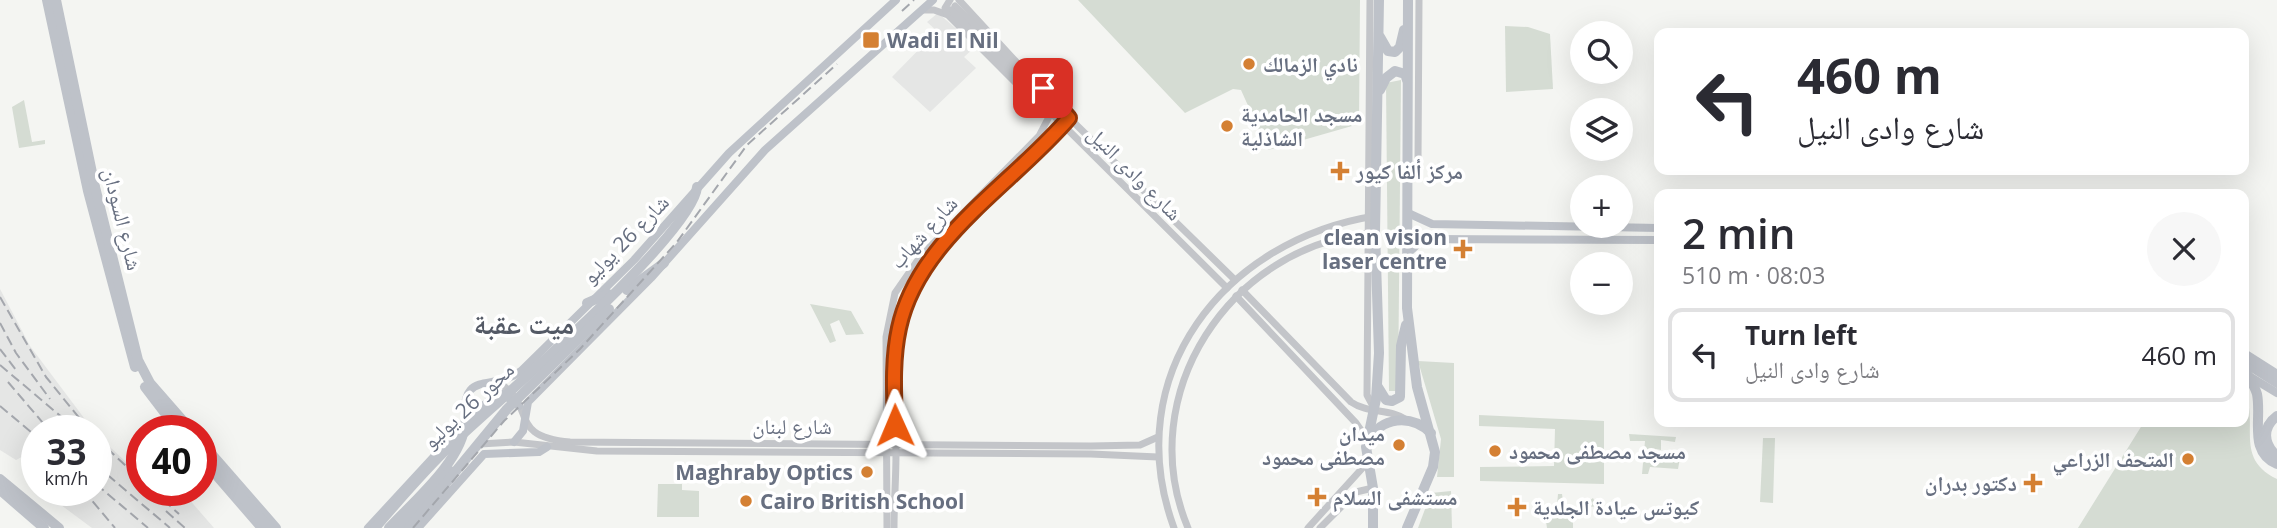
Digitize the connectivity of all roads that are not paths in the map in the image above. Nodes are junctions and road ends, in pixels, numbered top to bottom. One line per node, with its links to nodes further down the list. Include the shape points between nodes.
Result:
1 (47, 0): 59 (main road, شارع السودان, via 88,191 129,351 144,385)
2 (56, 0): 60 (main road, شارع السودان, via 95,187 138,360 150,383)
3 (896, 0): 21 (main road, شارع 26 يوليو)
4 (933, 0): 10 (main road, شارع 26 يوليو)
5 (1370, 0): 23 (street)
6 (1379, 0): 12 (main road)
7 (1408, 0): 11 (main road)
8 (1419, 0): 20 (street, via 1418,160)
9 (954, 5): 10 (street); 15 (street, شارع وادى النيل, via 1027,94); 16 (street, شارع وادى النيل)
10 (922, 10): 32 (main road, شارع 26 يوليو, via 765,150)
11 (1408, 17): 12 (main road, via 1398,50 1388,51); 13 (main road)
12 (1380, 37): 14 (main road)
13 (1408, 80): 14 (main road, via 1395,71); 20 (main road)
14 (1379, 93): 23 (main road)
15 (1051, 113): 17 (street, شارع وادى النيل); 18 (street, شارع شهاب)
16 (1069, 118): 17 (street, شارع شهاب); 34 (street, شارع وادى النيل)
17 (1063, 125): 19 (street, شارع شهاب); 35 (street, شارع وادى النيل)
18 (1045, 129): 19 (street); 70 (street, شارع شهاب, via 903,278 891,304 886,334)
19 (1053, 136): 71 (street, شارع شهاب, via 946,240 911,290 896,340)
20 (1408, 181): 22 (main road)
21 (697, 187): 33 (main road, محور 26 يوليو, via 689,208); 37 (main road, شارع 26 يوليو, via 634,260)
22 (1408, 214): 25 (main road); 31 (main road)
23 (1372, 216): 24 (street); 27 (main road)
24 (1335, 224): 28 (street); 34 (street, via 1277,249)
25 (1432, 224): 26 (main road); 29 (main road)
26 (1654, 228)
27 (1372, 233): 28 (street); 47 (main road); 57 (street, via 1367,395)
28 (1340, 238): 36 (street, via 1291,256)
29 (1432, 239): 30 (main road); 31 (main road)
30 (1654, 240)
31 (1407, 254): 39 (main road)
32 (664, 263): 38 (main road, محور 26 يوليو); 49 (main road, شارع 26 يوليو)
33 (638, 268): 37 (main road, via 602,298); 38 (main road, محور 26 يوليو)
34 (1235, 280): 35 (street)
35 (1227, 288): 42 (street, via 1202,316)
36 (1239, 293): 44 (street, via 1207,329); 55 (street); 58 (street)
37 (587, 303): 41 (main road, شارع 26 يوليو)
38 (603, 310): 99 (main road, محور 26 يوليو, via 449,447); 102 (main road, محور 26 يوليو, via 507,409)
39 (1408, 319): 47 (main road, via 1401,346 1400,397 1386,400); 65 (main road, via 1417,387)
40 (2249, 357): 45 (highway)
41 (531, 362): 49 (main road, via 534,377); 50 (main road, شارع 26 يوليو)
42 (1175, 363): 44 (street, via 1181,369); 51 (street)
43 (2249, 366): 52 (main road)
44 (1187, 367): 53 (street)
45 (2277, 375)
46 (2249, 376): 54 (main road)
47 (1377, 379): 57 (main road)
48 (2249, 380): 85 (highway, via 2257,393 2260,447)
49 (548, 381): 62 (main road, شارع 26 يوليو, via 526,405)
50 (498, 382): 56 (street, via 515,395); 64 (main road, شارع 26 يوليو, via 480,382 469,390 464,401)
51 (1167, 383): 53 (street); 66 (street)
52 (2277, 384)
53 (1181, 385): 91 (street, via 1172,447)
54 (2277, 393)
55 (1351, 402): 57 (street); 58 (street)
56 (519, 406): 62 (street); 64 (main road, via 496,394)
57 (1374, 409): 63 (street); 68 (main road)
58 (1345, 411): 68 (street)
59 (166, 415)
60 (178, 415)
61 (2277, 416): 81 (highway, via 2266,435)
62 (525, 420): 67 (main road, شارع 26 يوليو); 74 (street, شارع لبنان, via 542,438)
63 (1408, 420): 65 (main road); 68 (main road, via 1383,425)
64 (465, 423): 76 (main road); 98 (main road)
65 (1431, 433): 112 (main road, via 1435,460)
66 (1158, 437): 73 (street, شارع لبنان); 82 (street)
67 (514, 442): 69 (street, شارع لبنان); 75 (street, شارع لبنان)
68 (1367, 442): 84 (main road)
69 (481, 444): 76 (main road)
70 (886, 444): 71 (street, شارع لبنان); 74 (street, شارع لبنان); 77 (street, شارع شهاب)
71 (895, 444): 72 (street, شارع لبنان); 78 (street, شارع شهاب)
72 (906, 444): 73 (street, شارع لبنان); 80 (street)
73 (1140, 444): 79 (street)
74 (586, 446): 75 (street, شارع لبنان); 77 (street, شارع لبنان)
75 (547, 447): 103 (main road, via 539,452 484,454)
76 (463, 451): 100 (main road); 101 (main road)
77 (886, 454): 78 (street, شارع لبنان); 104 (street, شارع شهاب)
78 (895, 454): 80 (street, شارع لبنان); 105 (street, شارع شهاب)
79 (1142, 454): 80 (street, شارع لبنان); 82 (street, شارع لبنان)
80 (906, 455)
81 (2277, 456)
82 (1158, 457): 92 (street)
83 (217, 460): 97 (main road)
84 (1367, 463): 89 (main road); 109 (street)
85 (2277, 464)
86 (217, 468): 96 (main road)
87 (217, 476): 95 (main road)
88 (0, 479): 93 (highway)
89 (1373, 488): 110 (street, via 1356,492); 111 (main road)
90 (0, 490): 93 (highway)
91 (1180, 508): 92 (street); 108 (street)
92 (1168, 512): 106 (street)
93 (52, 527): 94 (highway)
94 (67, 528)
95 (262, 528)
96 (269, 528)
97 (276, 528)
98 (368, 528)
99 (375, 528)
100 (389, 528)
101 (398, 528)
102 (409, 528)
103 (418, 528)
104 (887, 528)
105 (894, 528)
106 (1174, 528)
107 (1180, 528): 108 (street)
108 (1188, 528)
109 (1308, 528)
110 (1320, 528)
111 (1373, 528)
112 (1406, 528)

